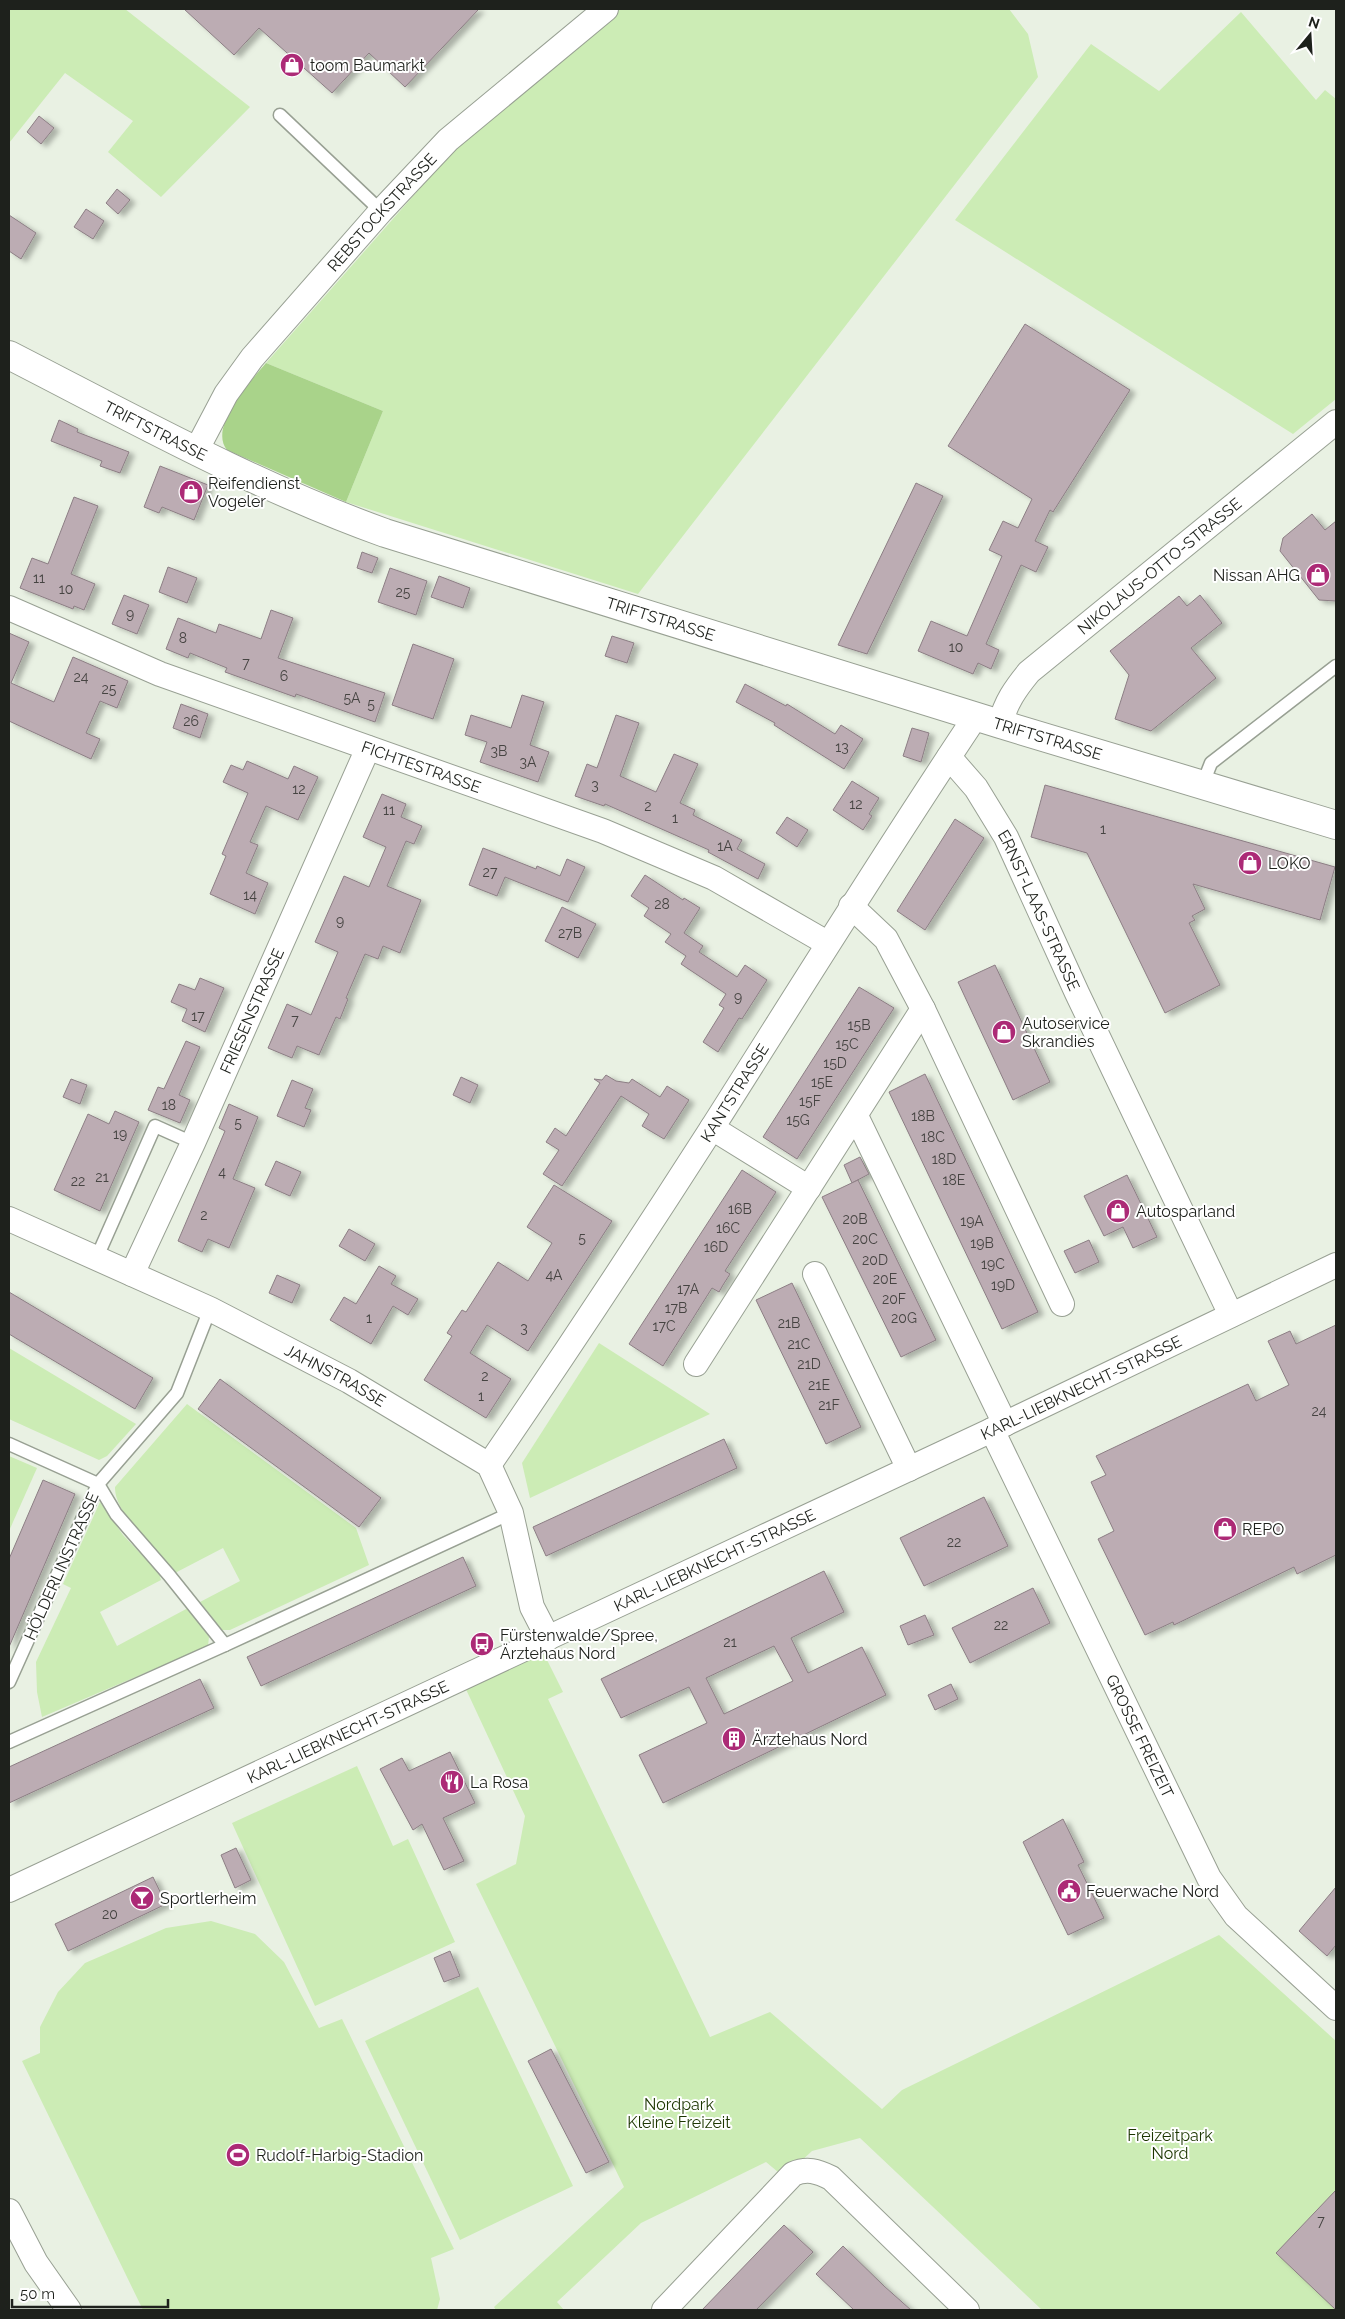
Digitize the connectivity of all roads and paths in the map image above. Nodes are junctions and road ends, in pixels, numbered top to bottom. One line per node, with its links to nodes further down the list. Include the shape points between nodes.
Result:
1 (606, 9): 3 (street, REBSTOCKSTRASSE, via 448,140)
2 (280, 114): 3 (lane)
3 (380, 211): 6 (street, REBSTOCKSTRASSE, via 252,358 226,394)
4 (9, 354): 6 (main road, TRIFTSTRASSE)
5 (1336, 422): 9 (street, NIKOLAUS-OTTO-STRASSE, via 1029,672)
6 (196, 451): 9 (main road, TRIFTSTRASSE, via 280,491 385,533)
7 (9, 608): 10 (street, FICHTESTRASSE, via 160,674)
8 (1336, 666): 12 (lane, via 1211,763)
9 (988, 720): 11 (street, KANTSTRASSE); 12 (main road, TRIFTSTRASSE)
10 (368, 748): 15 (street, FICHTESTRASSE, via 603,830 656,852 714,878); 19 (street, FRIESENSTRASSE)
11 (949, 757): 14 (street, KANTSTRASSE); 28 (street, ERNST-LAAS-STRASSE, via 976,788 1006,837)
12 (1202, 786): 13 (main road, TRIFTSTRASSE)
13 (1336, 825)
14 (851, 906): 15 (street, KANTSTRASSE); 16 (street, via 886,939)
15 (827, 943): 18 (street, KANTSTRASSE)
16 (923, 1009): 17 (street); 26 (street)
17 (856, 1116): 20 (street); 30 (street)
18 (712, 1128): 20 (street); 32 (street, KANTSTRASSE)
19 (193, 1142): 22 (lane, via 155,1126); 24 (street, FRIESENSTRASSE)
20 (809, 1188): 29 (street)
21 (9, 1219): 22 (street, JAHNSTRASSE)
22 (97, 1257): 24 (street, JAHNSTRASSE)
23 (1336, 1265): 28 (street, KARL-LIEBKNECHT-STRASSE)
24 (132, 1274): 27 (street, JAHNSTRASSE)
25 (815, 1274): 33 (street)
26 (1062, 1304)
27 (210, 1309): 32 (street, JAHNSTRASSE, via 348,1381); 34 (lane, via 177,1393)
28 (1231, 1315): 30 (street, KARL-LIEBKNECHT-STRASSE)
29 (696, 1364)
30 (999, 1427): 33 (street, KARL-LIEBKNECHT-STRASSE); 41 (street, GROSSE FREIZEIT, via 1210,1878 1236,1916)
31 (9, 1444): 34 (lane, HÖLDERLINSTRASSE)
32 (489, 1465): 35 (street)
33 (909, 1470): 36 (street, KARL-LIEBKNECHT-STRASSE)
34 (98, 1484): 37 (lane, via 116,1514); 38 (lane, HÖLDERLINSTRASSE)
35 (511, 1513): 36 (street, via 532,1607); 37 (lane)
36 (548, 1638): 40 (street, KARL-LIEBKNECHT-STRASSE)
37 (225, 1645): 39 (lane)
38 (9, 1682)
39 (9, 1742)
40 (9, 1890)
41 (1336, 2008)
42 (9, 2211): 44 (street)
43 (9, 2249): 44 (street)
44 (36, 2263): 45 (street)
45 (69, 2310)
46 (664, 2310): 47 (street, via 793,2174 802,2170 817,2171 830,2178)
47 (967, 2310)

